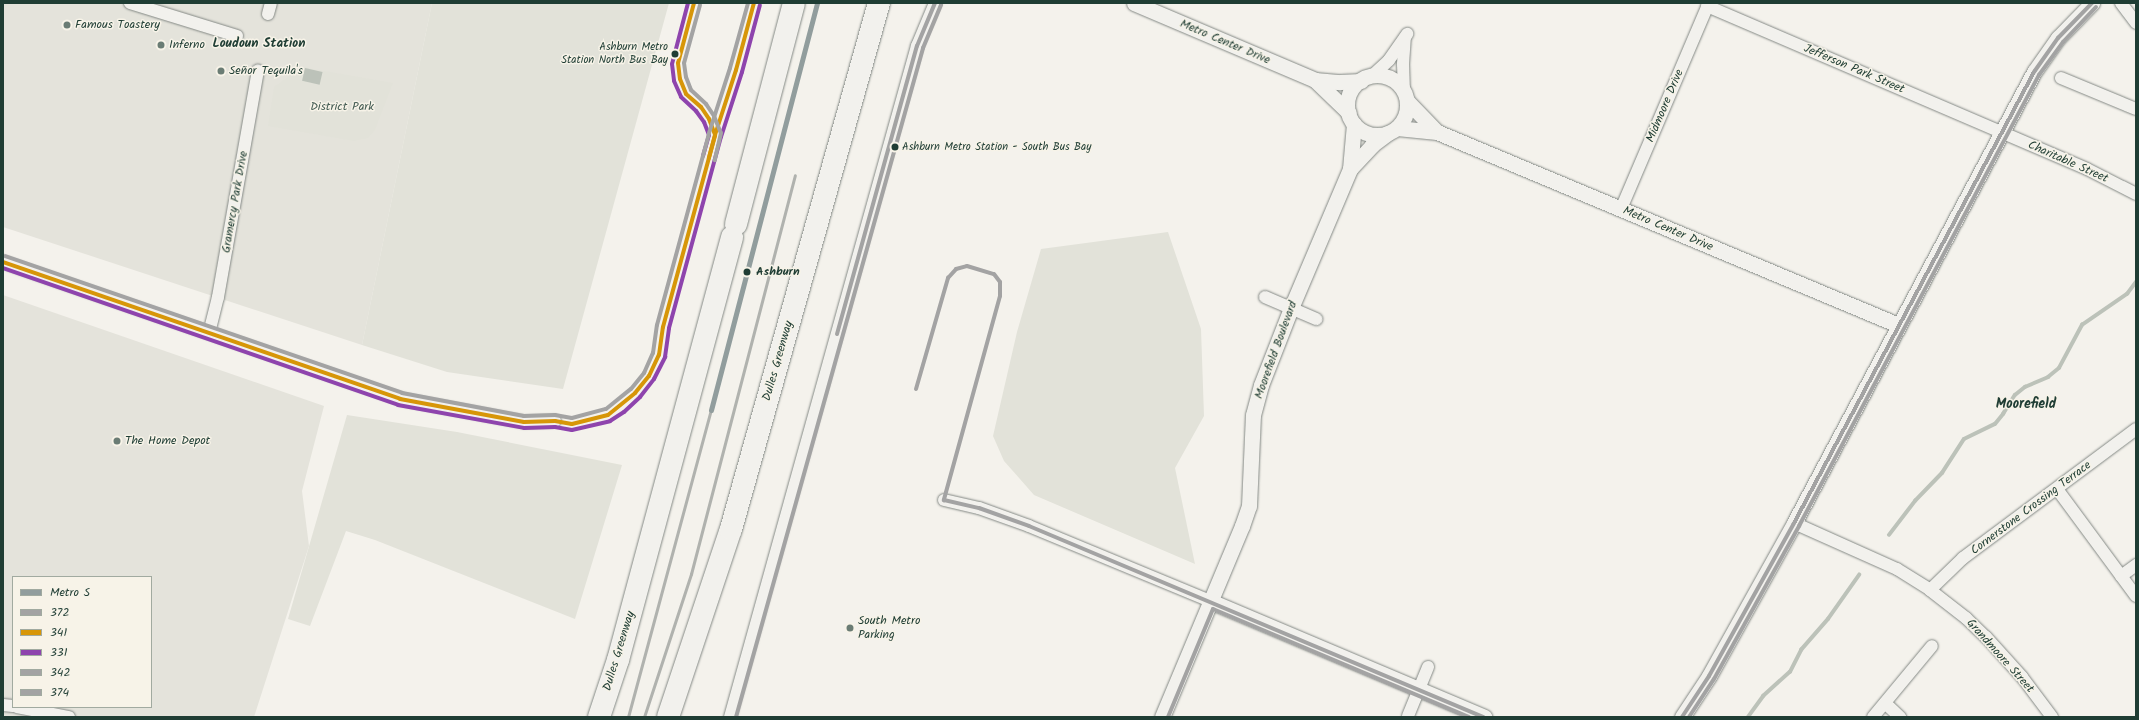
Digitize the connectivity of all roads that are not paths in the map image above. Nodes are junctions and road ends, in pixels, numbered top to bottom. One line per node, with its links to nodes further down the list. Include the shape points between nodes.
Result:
1 (130, 3): 10 (street)
2 (794, 3): 47 (highway, Dulles Greenway, via 618,660)
3 (879, 3): 48 (highway, Dulles Greenway, via 731,529)
4 (935, 3): 49 (street, via 915,53)
5 (1134, 3): 14 (street, Metro Center Drive)
6 (2092, 3): 20 (street, via 2048,51)
7 (2121, 3): 9 (street)
8 (1708, 5): 20 (street, Jefferson Park Street); 23 (street, Midmoore Drive)
9 (2136, 23)
10 (237, 36)
11 (258, 70): 29 (street, Gramercy Park Drive, via 218,297)
12 (1367, 78): 14 (street, Metro Center Drive, via 1340,82); 15 (street, Metro Center Drive, via 1391,79); 15 (street, via 1389,60 1406,36 1403,64); 17 (street, via 1349,95)
13 (2061, 78): 16 (street)
14 (1316, 80): 17 (street, Metro Center Drive)
15 (1405, 97): 18 (street, via 1406,111 1403,121); 19 (street, Metro Center Drive)
16 (2136, 109)
17 (1351, 119): 18 (street, Metro Center Drive, via 1370,134); 21 (street, Moorefield Boulevard)
18 (1392, 131): 19 (street, Metro Center Drive); 21 (street, Moorefield Boulevard, via 1372,145)
19 (1437, 132): 23 (street, Metro Center Drive)
20 (2000, 132): 22 (street, Charitable Street, via 2087,169); 28 (street)
21 (1350, 169): 26 (street, Moorefield Boulevard)
22 (2136, 194)
23 (1621, 209): 28 (street, Metro Center Drive)
24 (3, 262): 29 (street)
25 (1265, 297): 26 (street)
26 (1290, 308): 27 (street); 39 (street, Moorefield Boulevard, via 1261,385 1253,415 1249,506)
27 (1316, 319)
28 (1898, 325): 34 (street)
29 (209, 333): 30 (street, via 400,399 524,422)
30 (555, 421)
31 (2136, 429): 32 (street, Cornerstone Crossing Terrace)
32 (2057, 489): 36 (street); 37 (street, Cornerstone Crossing Terrace, via 1963,558)
33 (944, 500): 39 (street, via 978,508 1029,526)
34 (1794, 523): 37 (street, Grandmoore Street, via 1897,569); 52 (street, via 1709,676)
35 (2136, 565): 36 (street)
36 (2121, 576): 38 (street)
37 (1930, 590): 55 (street, Grandmoore Street, via 1986,637 2022,677)
38 (2136, 596)
39 (1210, 601): 42 (street); 50 (street, Moorefield Boulevard)
40 (1932, 646): 43 (street)
41 (1428, 667): 42 (street)
42 (1419, 689): 45 (street); 51 (street)
43 (1885, 703): 53 (street); 54 (street)
44 (22, 708): 46 (street)
45 (1408, 716)
46 (69, 717)
47 (599, 717)
48 (668, 717)
49 (730, 717)
50 (1162, 717)
51 (1484, 717)
52 (1682, 717)
53 (1873, 717)
54 (1900, 717)
55 (2052, 717)

